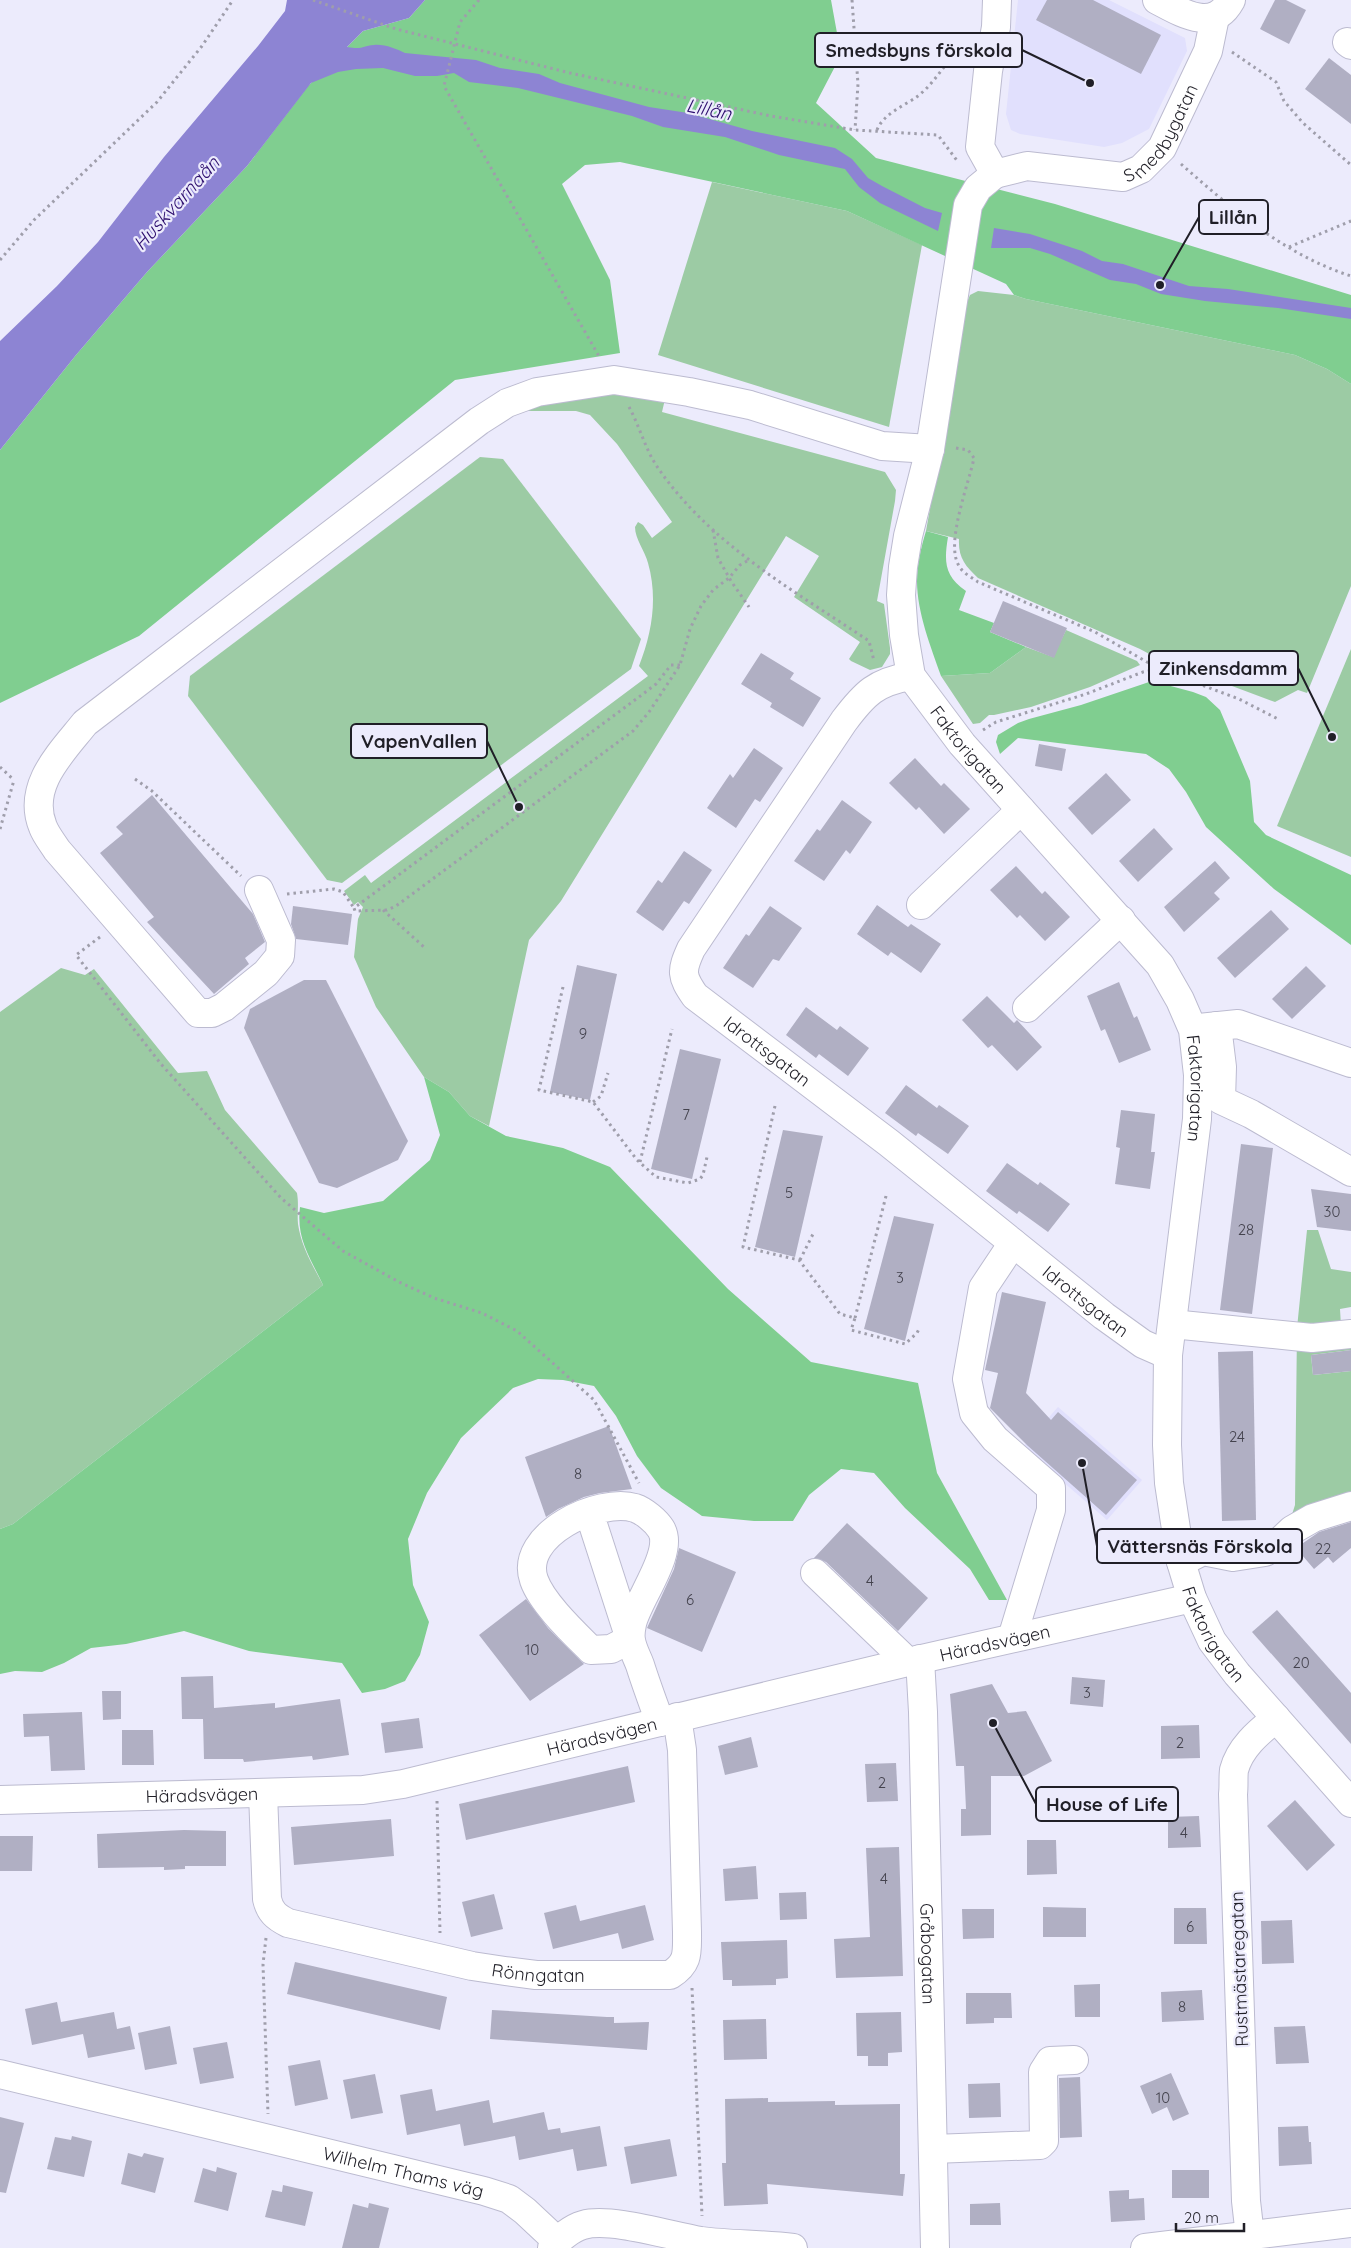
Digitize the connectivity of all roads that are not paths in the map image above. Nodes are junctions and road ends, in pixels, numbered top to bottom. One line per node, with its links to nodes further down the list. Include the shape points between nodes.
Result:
1 (997, 0): 4 (street, via 980,148)
2 (1157, 0): 3 (street, via 1184,14 1202,18)
3 (1223, 8): 4 (street, Smedbygatan, via 1162,148 1141,169 1123,177 1026,166)
4 (986, 181): 5 (street, via 968,205)
5 (930, 449): 6 (street, Faktorigatan, via 903,566 901,595); 8 (street, via 882,446 750,405 614,380 537,392 507,403 479,421 85,723 50,766 40,789 38,810 43,828 57,850 198,1013 212,1013 224,1008 266,973 280,956 281,940)
6 (911, 676): 7 (street, Faktorigatan, via 962,744); 15 (street, Idrottsgatan, via 880,684 862,697 682,967 685,982 695,996 890,1143)
7 (1021, 810): 9 (street); 10 (street, Faktorigatan)
8 (259, 890)
9 (921, 905)
10 (1121, 920): 11 (street); 12 (street, Faktorigatan, via 1160,964 1180,1000)
11 (1027, 1008)
12 (1205, 1028): 13 (street, via 1238,1024); 14 (street, via 1222,1067 1220,1100 1251,1114); 16 (street, Faktorigatan)
13 (1351, 1063)
14 (1351, 1172)
15 (1013, 1243): 18 (street, Idrottsgatan, via 1104,1316 1143,1344); 24 (street, via 982,1288 967,1379 974,1412 995,1439 1051,1488 1051,1510)
16 (1172, 1324): 17 (street, via 1312,1338); 18 (street, Faktorigatan)
17 (1351, 1334)
18 (1168, 1355): 21 (street, Faktorigatan, via 1168,1474)
19 (1351, 1506): 21 (street, via 1313,1518 1265,1552 1233,1557 1203,1551)
20 (590, 1512): 25 (street); 25 (street, via 616,1506 636,1508 652,1518 665,1539 663,1552 632,1623); 25 (street, via 560,1524 539,1546 531,1563 534,1581 555,1612 592,1650 611,1649)
21 (1181, 1562): 23 (street, Faktorigatan)
22 (814, 1573): 26 (street)
23 (1192, 1598): 24 (street, Häradsvägen); 27 (street, Faktorigatan, via 1212,1641)
24 (1012, 1638): 26 (street, Häradsvägen)
25 (630, 1639): 28 (street)
26 (914, 1660): 28 (street, Häradsvägen); 34 (street, Gråbogatan, via 923,1712)
27 (1276, 1718): 31 (street, Faktorigatan); 36 (street, Rustmästaregatan, via 1243,1751 1234,1771 1246,2201)
28 (669, 1720): 29 (street, Häradsvägen, via 403,1784 363,1790); 29 (street, Rönngatan, via 682,1750 687,1932 682,1967 670,1975 536,1975 505,1971 276,1918 267,1899)
29 (263, 1793): 30 (street, Häradsvägen)
30 (0, 1800)
31 (1351, 1803)
32 (1074, 2060): 34 (street, via 1050,2061 1043,2072 1044,2141 1040,2145)
33 (0, 2074): 37 (street, Wilhelm Thams väg, via 484,2191 509,2199)
34 (932, 2149): 39 (street, Gråbogatan)
35 (1351, 2223): 36 (street)
36 (1250, 2236): 40 (street)
37 (555, 2245): 38 (street, Wilhelm Thams väg, via 583,2225 604,2224 703,2241)
38 (793, 2248)
39 (935, 2248)
40 (1145, 2248)

